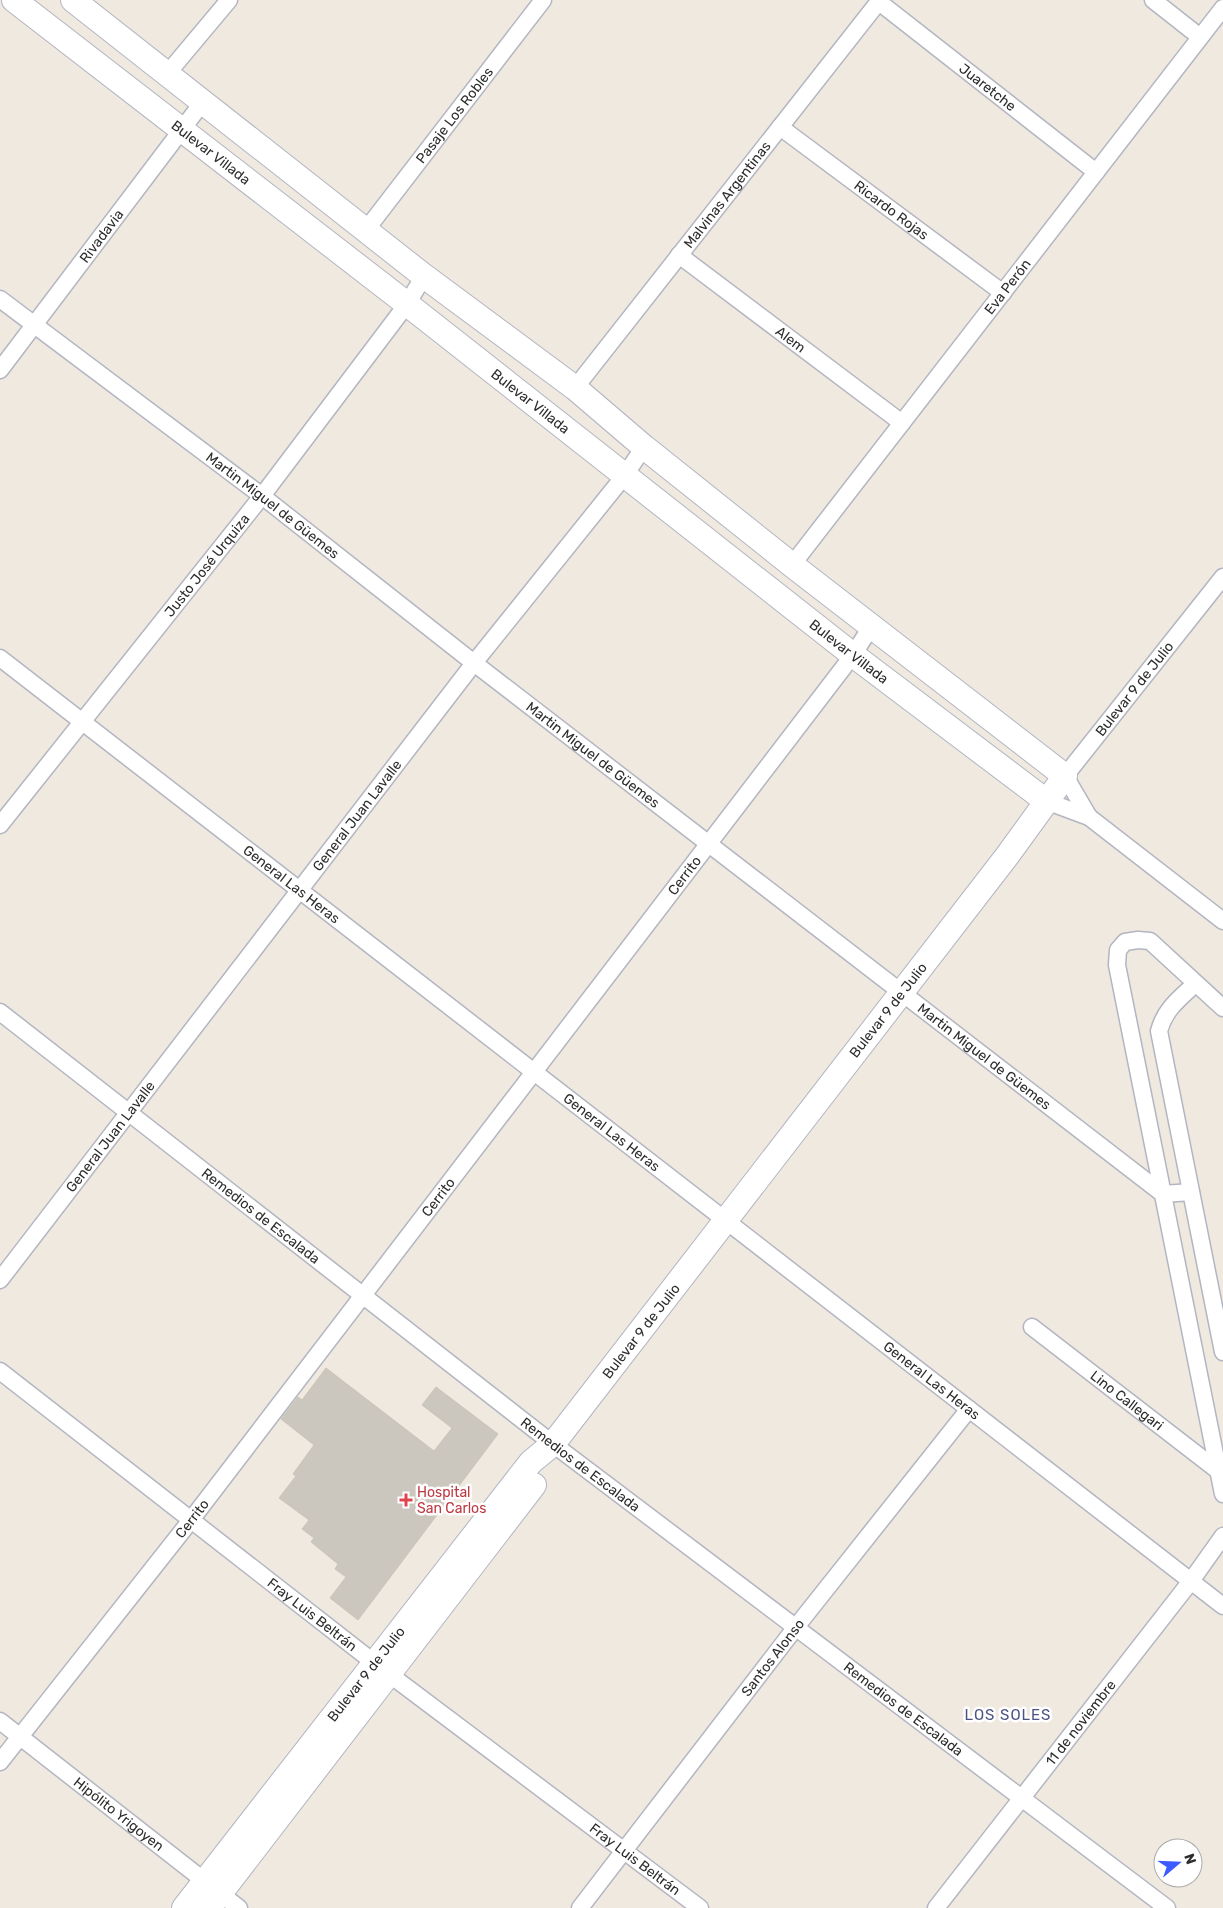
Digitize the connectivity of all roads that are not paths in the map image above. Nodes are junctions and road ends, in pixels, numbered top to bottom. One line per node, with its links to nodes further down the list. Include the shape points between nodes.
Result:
1 (14, 0): 12 (main road, Bulevar Villada)
2 (73, 0): 9 (main road)
3 (229, 0): 9 (street)
4 (543, 0): 14 (street, Pasaje Los Robles)
5 (1153, 0): 8 (street)
6 (879, 1): 11 (street, Malvinas Argentinas); 13 (street, Juaretche)
7 (1223, 8): 8 (street, Eva Perón)
8 (1200, 37): 13 (street, Eva Perón)
9 (167, 74): 10 (main road)
10 (202, 103): 12 (street, Rivadavia); 14 (main road)
11 (780, 127): 15 (street, Malvinas Argentinas); 17 (street, Ricardo Rojas)
12 (181, 131): 19 (main road, Bulevar Villada); 20 (street, Rivadavia)
13 (1096, 172): 17 (street, Eva Perón)
14 (366, 230): 16 (main road)
15 (679, 255): 22 (street, Malvinas Argentinas); 23 (street, Alem)
16 (424, 276): 19 (street, Justo José Urquiza); 22 (main road)
17 (1003, 293): 23 (street, Eva Perón)
18 (0, 299): 20 (street, Martin Miguel de Güemes)
19 (407, 304): 25 (main road, Bulevar Villada); 26 (street, Justo José Urquiza)
20 (35, 326): 21 (street, Rivadavia); 26 (street, Martin Miguel de Güemes)
21 (0, 370)
22 (574, 388): 24 (main road)
23 (902, 424): 27 (street, Eva Perón)
24 (644, 448): 25 (street, General Juan Lavalle); 27 (main road)
25 (625, 475): 30 (main road, Bulevar Villada); 32 (street, General Juan Lavalle)
26 (262, 496): 32 (street, Martin Miguel de Güemes); 33 (street, Justo José Urquiza)
27 (792, 565): 29 (main road)
28 (1223, 577): 34 (street, Bulevar 9 de Julio)
29 (871, 627): 30 (street, Cerrito); 34 (main road)
30 (853, 655): 35 (main road, Bulevar Villada); 38 (street, Cerrito)
31 (0, 658): 33 (street, General Las Heras)
32 (474, 662): 38 (street, Martin Miguel de Güemes); 39 (street, General Juan Lavalle)
33 (81, 720): 37 (street, Justo José Urquiza); 39 (street, General Las Heras)
34 (1064, 776): 35 (main road, Bulevar 9 de Julio); 36 (street)
35 (1046, 801): 36 (street); 42 (main road, Bulevar 9 de Julio)
36 (1090, 817): 40 (street)
37 (0, 825)
38 (710, 844): 42 (street, Martin Miguel de Güemes); 45 (street, Cerrito)
39 (300, 890): 45 (street, General Las Heras); 46 (street, General Juan Lavalle)
40 (1223, 921)
41 (1195, 984): 43 (street); 47 (street, via 1168,1008 1159,1031); 48 (street, via 1150,942 1125,942 1118,950 1118,965)
42 (902, 992): 48 (street, Martin Miguel de Güemes); 49 (main road, Bulevar 9 de Julio)
43 (1223, 1008)
44 (0, 1012): 46 (street, Remedios de Escalada)
45 (535, 1073): 49 (street, General Las Heras); 51 (street, Cerrito)
46 (128, 1112): 50 (street, General Juan Lavalle); 51 (street, Remedios de Escalada)
47 (1191, 1192): 48 (street); 53 (street)
48 (1163, 1194): 57 (street)
49 (727, 1221): 55 (street, General Las Heras); 56 (main road, Bulevar 9 de Julio)
50 (0, 1280)
51 (362, 1295): 56 (street, Remedios de Escalada); 59 (street, Cerrito)
52 (1032, 1326): 57 (street, Lino Callegari)
53 (1223, 1352)
54 (0, 1371): 59 (street, Fray Luis Beltrán)
55 (969, 1409): 61 (street, General Las Heras); 63 (street, Santos Alonso)
56 (554, 1444): 63 (street, Remedios de Escalada); 64 (main road, Bulevar 9 de Julio, via 544,1472)
57 (1221, 1472): 58 (street)
58 (1223, 1494)
59 (191, 1520): 64 (street, Fray Luis Beltrán); 66 (street, Cerrito)
60 (1223, 1536): 61 (street, 11 de noviembre)
61 (1191, 1581): 62 (street, General Las Heras); 68 (street, 11 de noviembre)
62 (1223, 1606)
63 (796, 1626): 68 (street, Remedios de Escalada); 69 (street, Santos Alonso)
64 (381, 1668): 69 (street, Fray Luis Beltrán); 70 (main road, Bulevar 9 de Julio)
65 (0, 1721): 66 (street, Hipólito Yrigoyen)
66 (20, 1737): 67 (street, Cerrito); 70 (street, Hipólito Yrigoyen)
67 (0, 1762)
68 (1023, 1798): 74 (street, 11 de noviembre); 75 (street, Remedios de Escalada)
69 (624, 1850): 72 (street, Santos Alonso); 73 (street, Fray Luis Beltrán)
70 (218, 1898): 71 (main road, Bulevar 9 de Julio)
71 (184, 1908)
72 (580, 1908)
73 (700, 1908)
74 (936, 1908)
75 (1167, 1908)

